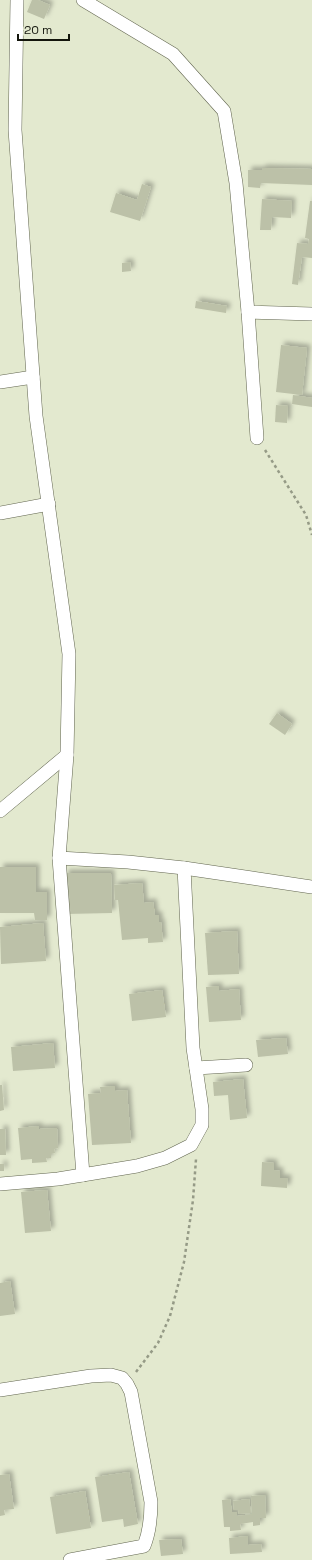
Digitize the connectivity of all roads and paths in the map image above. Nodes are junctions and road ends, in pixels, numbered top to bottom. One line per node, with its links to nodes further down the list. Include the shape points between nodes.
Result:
1 (17, 0): 5 (street, via 15,130)
2 (83, 0): 3 (street, via 173,54 224,111 236,183)
3 (248, 312): 4 (street); 7 (street)
4 (312, 314)
5 (34, 377): 6 (street); 8 (street, via 36,416)
6 (0, 382)
7 (257, 438): 10 (path, via 306,515)
8 (49, 504): 9 (street); 11 (street, via 69,654)
9 (0, 513)
10 (312, 535)
11 (67, 755): 12 (street); 13 (street)
12 (0, 811)
13 (59, 858): 14 (street); 19 (street)
14 (184, 868): 15 (street); 17 (street)
15 (312, 887)
16 (246, 1065): 17 (street)
17 (196, 1068): 19 (street, via 202,1125 191,1145 164,1158 137,1166)
18 (196, 1155): 21 (path, via 193,1200 184,1262 170,1316 158,1343)
19 (83, 1175): 20 (street)
20 (0, 1184)
21 (127, 1384): 22 (street, via 122,1378 111,1375); 23 (street, via 131,1392 151,1502 147,1538 144,1546)
22 (0, 1390)
23 (70, 1560)

